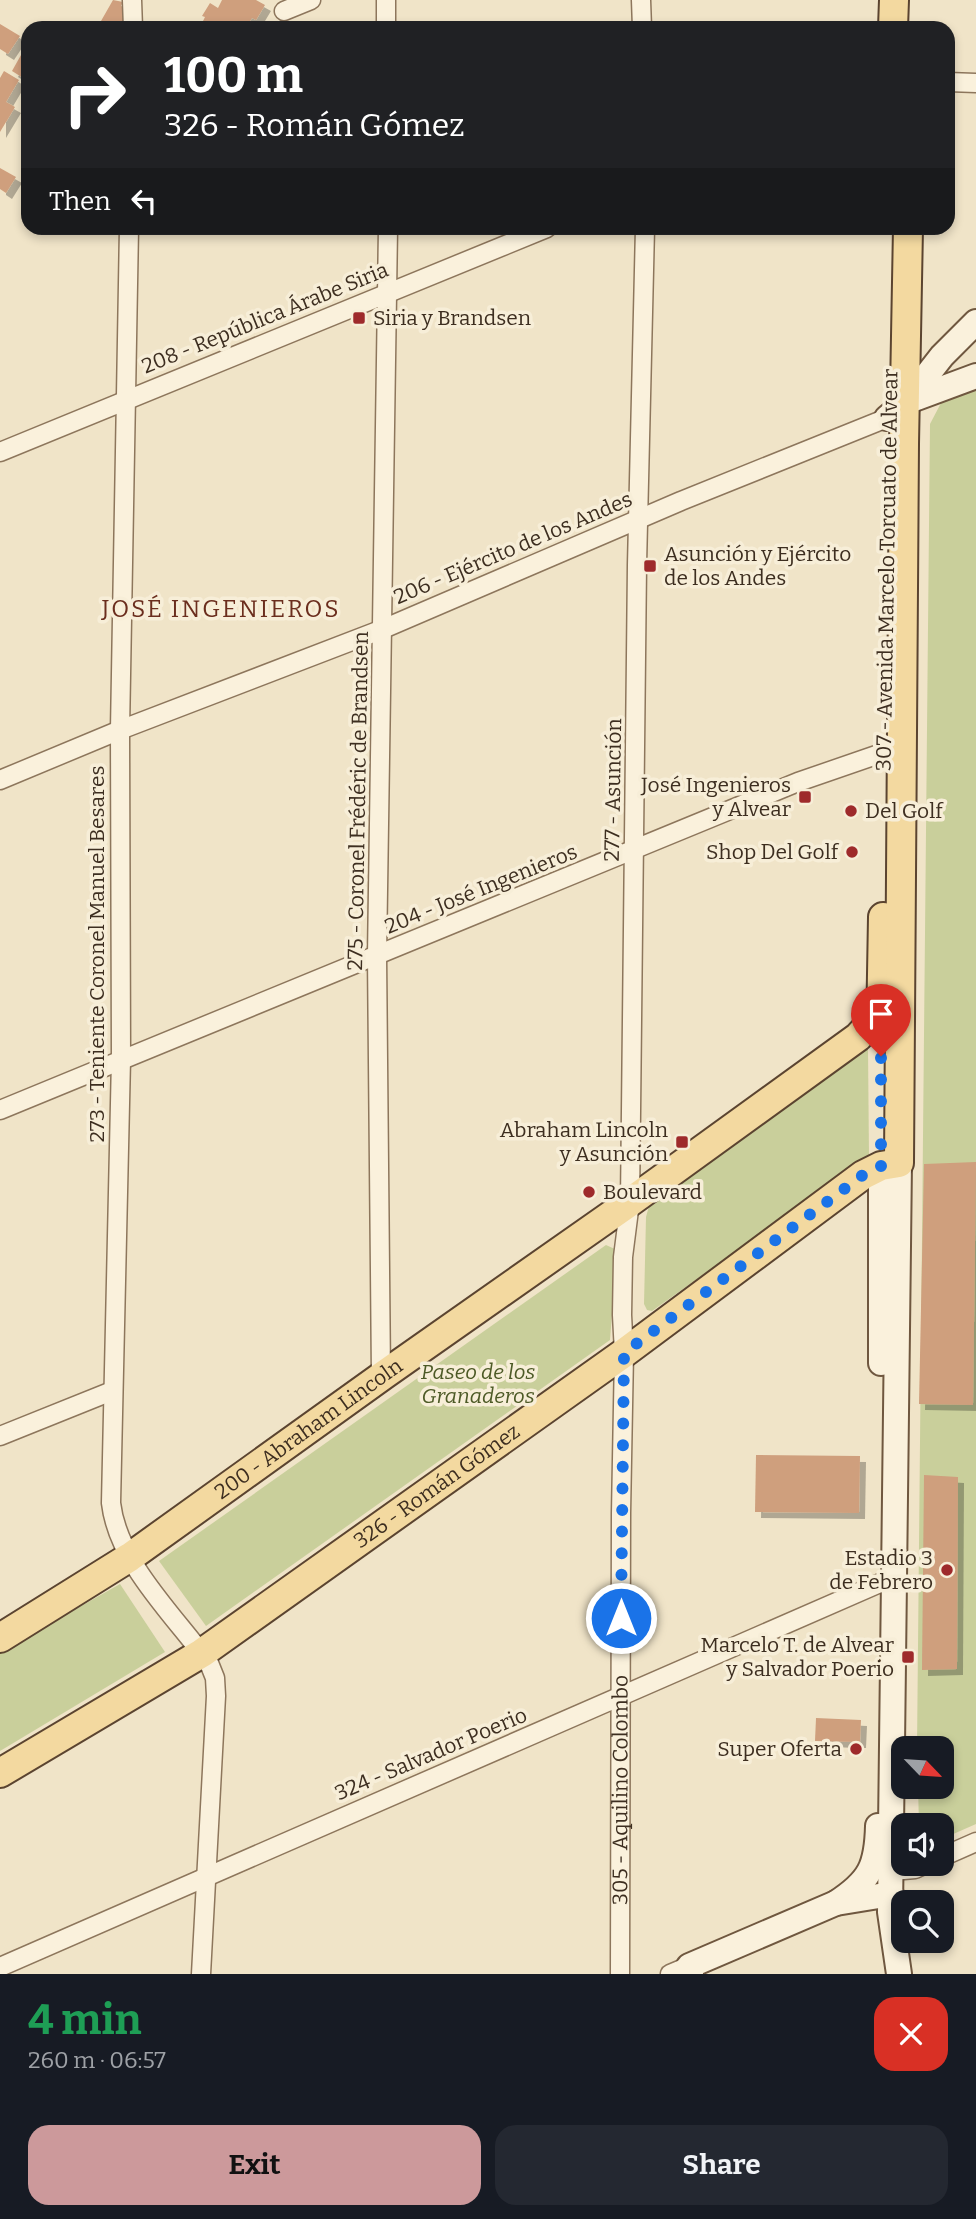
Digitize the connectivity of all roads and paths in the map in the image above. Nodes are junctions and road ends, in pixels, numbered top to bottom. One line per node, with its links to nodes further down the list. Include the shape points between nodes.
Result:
1 (132, 0): 8 (street)
2 (311, 0): 7 (street)
3 (386, 0): 9 (street)
4 (641, 0): 10 (street)
5 (894, 0): 11 (main road)
6 (910, 0): 12 (main road)
7 (284, 10)
8 (133, 21)
9 (386, 21)
10 (642, 21)
11 (893, 21)
12 (910, 21)
13 (955, 82): 14 (street)
14 (976, 83)
15 (129, 235): 24 (street, 273 - Teniente Coronel Manuel Besares)
16 (388, 235): 21 (street, 275 - Coronel Frédéric de Brandsen)
17 (530, 235): 21 (street, 208 - República Árabe Siria)
18 (645, 235): 27 (street, 277 - Asunción)
19 (891, 235): 25 (main road, 307 - Avenida Marcelo Torcuato de Alvear)
20 (908, 235): 25 (main road, 307 - Avenida Marcelo Torcuato de Alvear)
21 (389, 292): 24 (street, 208 - República Árabe Siria); 28 (street, 275 - Coronel Frédéric de Brandsen)
22 (976, 322): 25 (main road)
23 (976, 376): 25 (main road)
24 (127, 399): 26 (street, 208 - República Árabe Siria); 29 (street, 273 - Teniente Coronel Manuel Besares)
25 (896, 410): 27 (street, 206 - Ejército de los Andes); 30 (main road, 307 - Avenida Marcelo Torcuato de Alvear)
26 (0, 452)
27 (640, 519): 28 (street, 206 - Ejército de los Andes); 32 (street, 277 - Asunción)
28 (383, 629): 29 (street, 206 - Ejército de los Andes); 33 (street, 275 - Coronel Frédéric de Brandsen)
29 (120, 730): 31 (street, 206 - Ejército de los Andes); 35 (street, 273 - Teniente Coronel Manuel Besares)
30 (894, 752): 32 (street, 204 - José Ingenieros, via 799,782); 34 (main road, 307 - Avenida Marcelo Torcuato de Alvear); 37 (main road, 307 - Avenida Marcelo Torcuato de Alvear)
31 (0, 780)
32 (635, 850): 33 (street, 204 - José Ingenieros); 38 (street, 277 - Asunción)
33 (377, 956): 35 (street, 204 - José Ingenieros); 40 (street, 275 - Coronel Frédéric de Brandsen)
34 (881, 1012): 37 (main road, 307 - Avenida Marcelo Torcuato de Alvear); 38 (main road, 200 - Abraham Lincoln, via 858,1037)
35 (121, 1059): 36 (street, 204 - José Ingenieros); 41 (street, 273 - Teniente Coronel Manuel Besares)
36 (0, 1110)
37 (890, 1165): 39 (main road, 326 - Román Gómez, via 863,1175); 44 (main road, 307 - Avenida Marcelo Torcuato de Alvear); 53 (main road, 307 - Avenida Marcelo Torcuato de Alvear)
38 (630, 1202): 39 (street, 277 - Asunción, via 623,1257); 40 (main road, 200 - Abraham Lincoln)
39 (624, 1353): 46 (main road, 326 - Román Gómez); 47 (street, 305 - Aquilino Colombo)
40 (381, 1376): 43 (main road, 200 - Abraham Lincoln)
41 (112, 1391): 42 (street); 43 (street, 273 - Teniente Coronel Manuel Besares, via 113,1522)
42 (0, 1436)
43 (130, 1557): 45 (main road, 200 - Abraham Lincoln); 46 (street, 273 - Teniente Coronel Manuel Besares)
44 (880, 1583): 47 (street, 324 - Salvador Poerio); 54 (main road, 307 - Avenida Marcelo Torcuato de Alvear, via 877,1850 862,1884)
45 (0, 1638)
46 (202, 1653): 48 (main road, 326 - Román Gómez); 51 (street, 273 - Teniente Coronel Manuel Besares, via 215,1678 216,1696)
47 (620, 1697): 51 (street, 324 - Salvador Poerio); 58 (street, 305 - Aquilino Colombo)
48 (0, 1773)
49 (976, 1842): 50 (street)
50 (954, 1852)
51 (205, 1876): 55 (street, 324 - Salvador Poerio); 57 (street, 273 - Teniente Coronel Manuel Besares)
52 (904, 1876): 53 (street)
53 (892, 1883): 54 (main road); 59 (main road, 307 - Avenida Marcelo Torcuato de Alvear, via 891,1930)
54 (836, 1903): 56 (main road)
55 (0, 1967)
56 (683, 1971)
57 (201, 1974)
58 (620, 1974)
59 (899, 1974)

